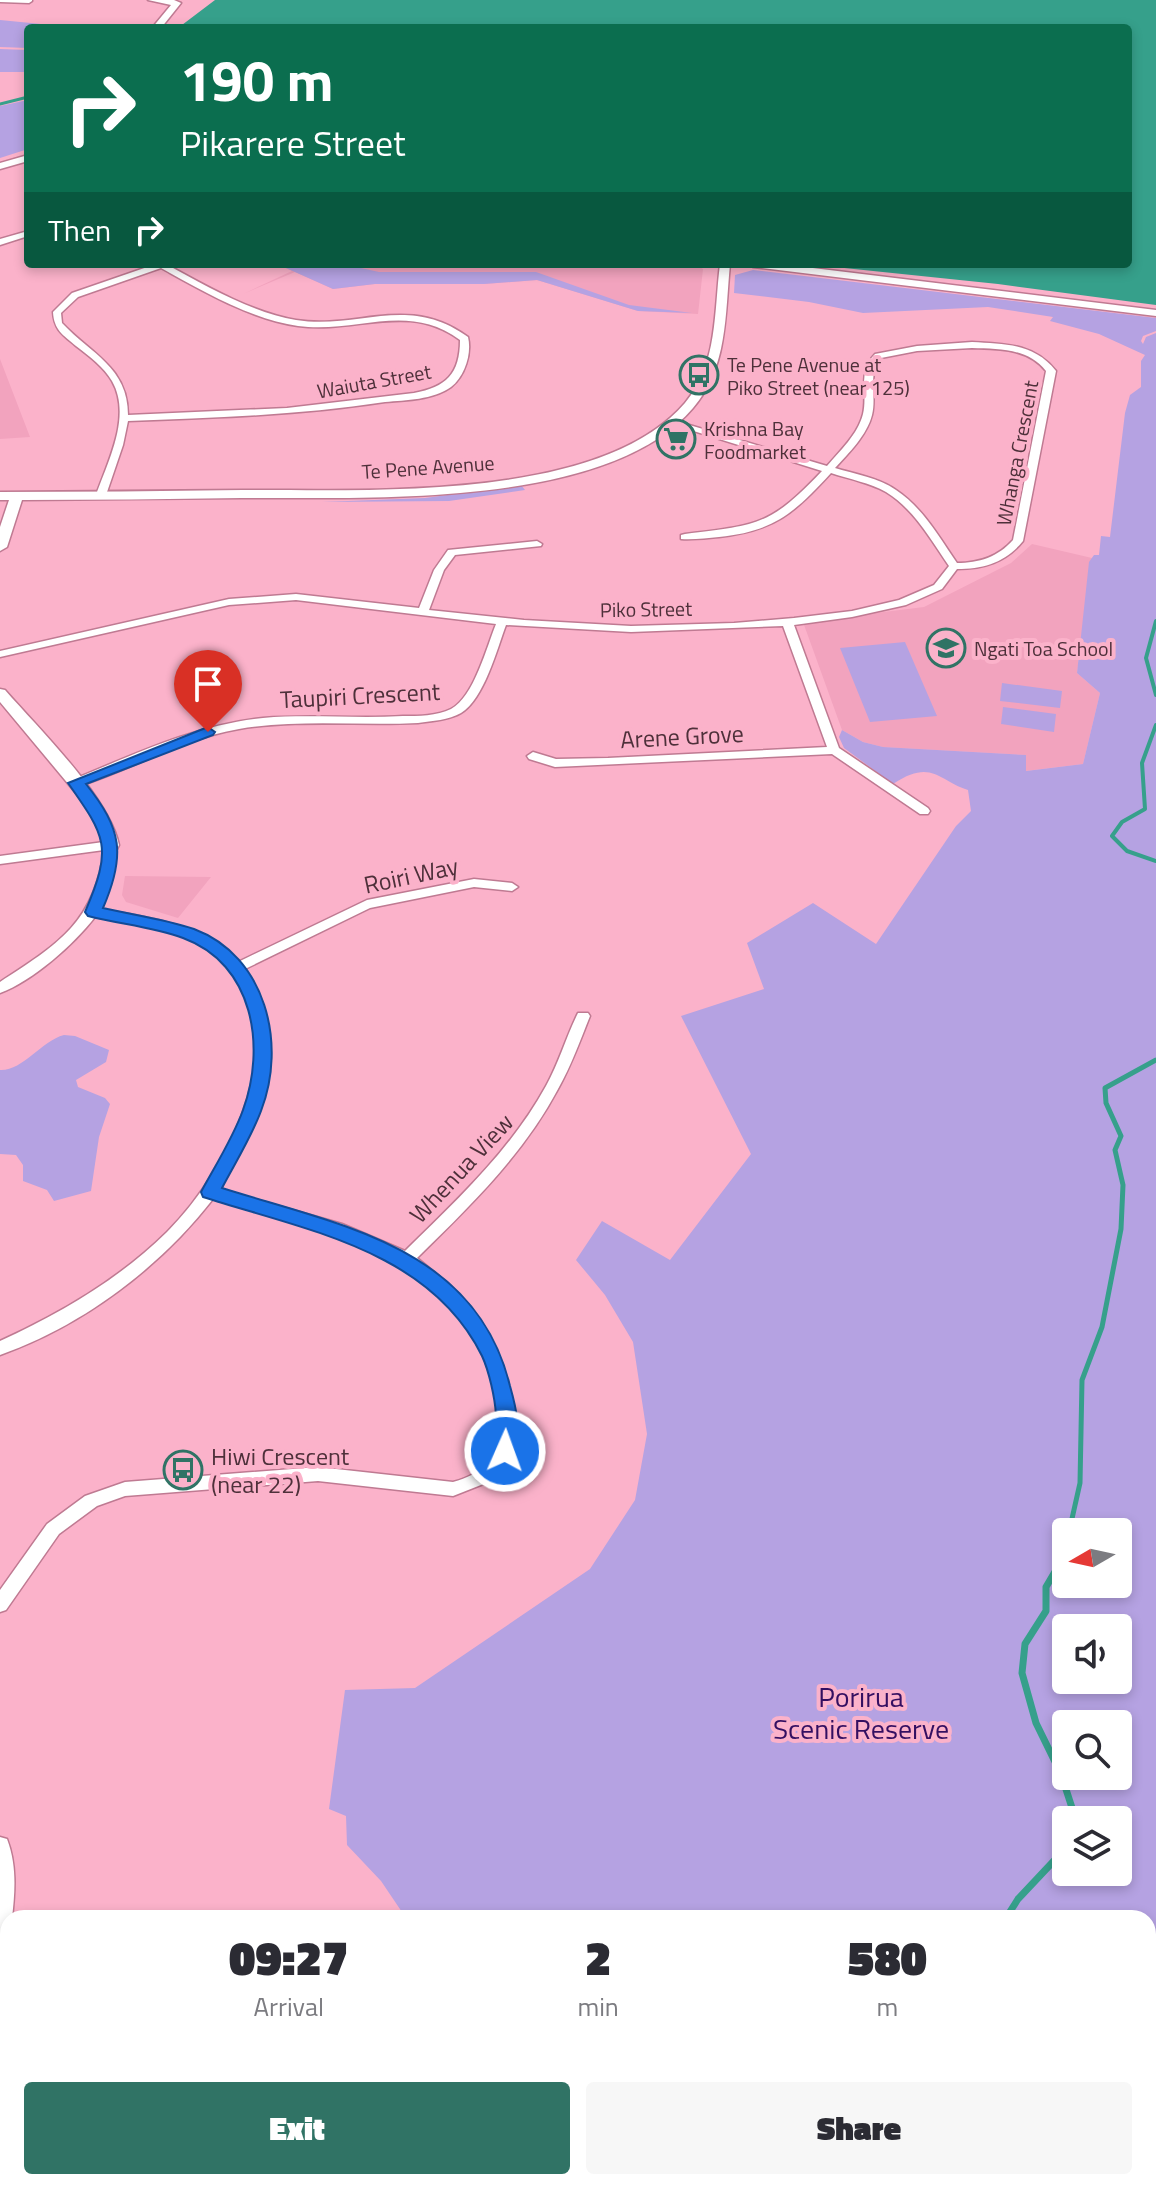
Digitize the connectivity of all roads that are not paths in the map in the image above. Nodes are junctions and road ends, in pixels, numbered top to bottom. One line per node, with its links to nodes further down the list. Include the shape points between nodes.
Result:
1 (0, 0): 3 (street)
2 (151, 0): 4 (street); 5 (street)
3 (29, 1)
4 (178, 2): 5 (street)
5 (168, 15): 6 (street)
6 (160, 24)
7 (24, 159): 8 (street)
8 (0, 166)
9 (24, 234): 10 (street)
10 (0, 242)
11 (150, 268): 16 (street, via 75,295 57,312 58,324 112,374 124,398)
12 (170, 268): 16 (street, Waiuta Street, via 283,319 329,325 416,317 455,329 465,347 456,376 444,387 421,394 309,411)
13 (725, 268): 17 (street, Te Pene Avenue, via 716,363)
14 (786, 268): 15 (street)
15 (1156, 313)
16 (125, 418): 19 (street)
17 (673, 423): 18 (street); 19 (street, Te Pene Avenue, via 642,444 586,466 465,488)
18 (828, 467): 22 (street, Whanga Crescent, via 775,520); 25 (street, via 866,479 904,501); 25 (street, Whanga Crescent, via 867,420 869,367 878,356 994,345 1043,358 1051,371 1018,541 988,563)
19 (101, 495): 21 (street, Te Pene Avenue)
20 (0, 496): 21 (street, Te Pene Avenue)
21 (17, 496): 24 (street)
22 (685, 537)
23 (537, 544): 26 (street, via 452,552)
24 (0, 547)
25 (954, 566): 28 (street, Piko Street, via 941,587 900,606)
26 (423, 611): 27 (street, Piko Street); 29 (street, Piko Street, via 296,597 229,602)
27 (503, 619): 28 (street, Piko Street, via 636,629); 33 (street, Taupiri Crescent, via 474,688 456,711 431,718 238,725 183,740)
28 (787, 621): 31 (street)
29 (0, 654)
30 (0, 693): 33 (street)
31 (834, 750): 32 (street, Arene Grove, via 555,763); 34 (street)
32 (533, 756)
33 (76, 783): 35 (street, via 102,815)
34 (924, 811)
35 (111, 845): 36 (street); 38 (street, via 108,878)
36 (0, 860)
37 (512, 887): 39 (street, Roiri Way, via 474,883 367,904)
38 (93, 912): 39 (street, via 189,934); 40 (street, via 59,948)
39 (237, 968): 42 (street, via 258,1001 261,1075 252,1111)
40 (0, 988)
41 (583, 1016): 43 (street, Whenua View, via 566,1062 528,1130)
42 (210, 1192): 43 (street, via 357,1238); 44 (street, via 154,1253 102,1294)
43 (406, 1259): 45 (street, via 464,1311 493,1355 508,1433 505,1451 491,1473 453,1489 318,1474 125,1489 91,1501 53,1529)
44 (0, 1348)
45 (0, 1604)
46 (0, 1846): 47 (street, via 6,1882)
47 (3, 1910)

